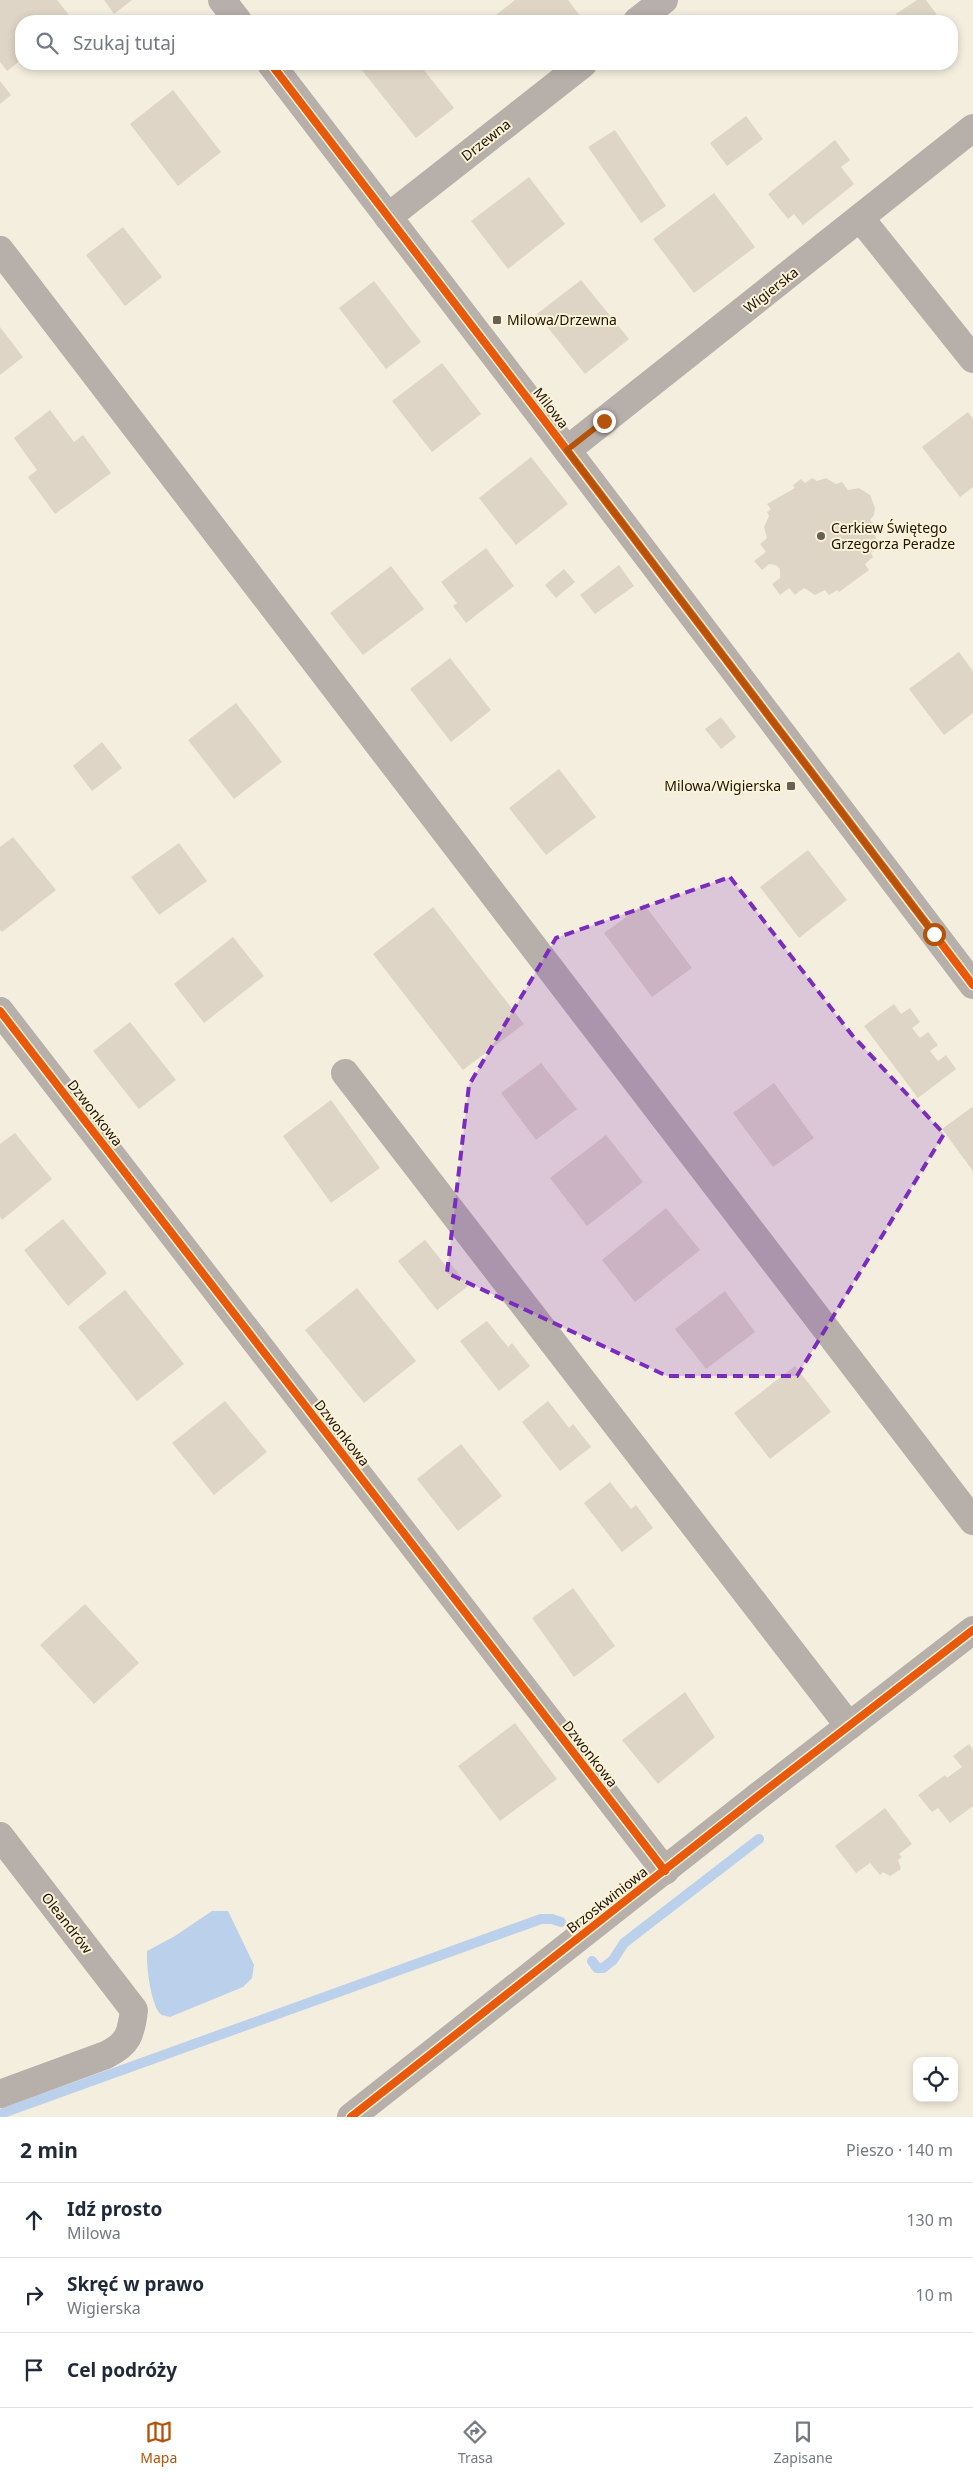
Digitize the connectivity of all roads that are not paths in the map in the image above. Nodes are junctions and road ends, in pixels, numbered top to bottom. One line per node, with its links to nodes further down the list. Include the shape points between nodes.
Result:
1 (222, 0): 3 (street)
2 (664, 0): 4 (street)
3 (233, 15)
4 (645, 15)
5 (276, 70): 8 (street, Milowa)
6 (575, 70): 8 (street, Drzewna)
7 (973, 128): 9 (street, Wigierska)
8 (388, 217): 12 (street, Milowa)
9 (861, 219): 11 (street); 12 (street, Wigierska)
10 (0, 250): 16 (street)
11 (973, 359)
12 (567, 450): 13 (street, Milowa)
13 (973, 985)
14 (0, 1011): 20 (street, Dzwonkowa)
15 (345, 1073): 18 (street)
16 (973, 1521)
17 (973, 1630): 18 (street, Brzoskwiniowa)
18 (849, 1726): 20 (street, Brzoskwiniowa)
19 (0, 1836): 21 (street, Oleandrów, via 134,2010 132,2028 123,2046)
20 (665, 1871): 22 (street, Brzoskwiniowa)
21 (0, 2094)
22 (351, 2117)

